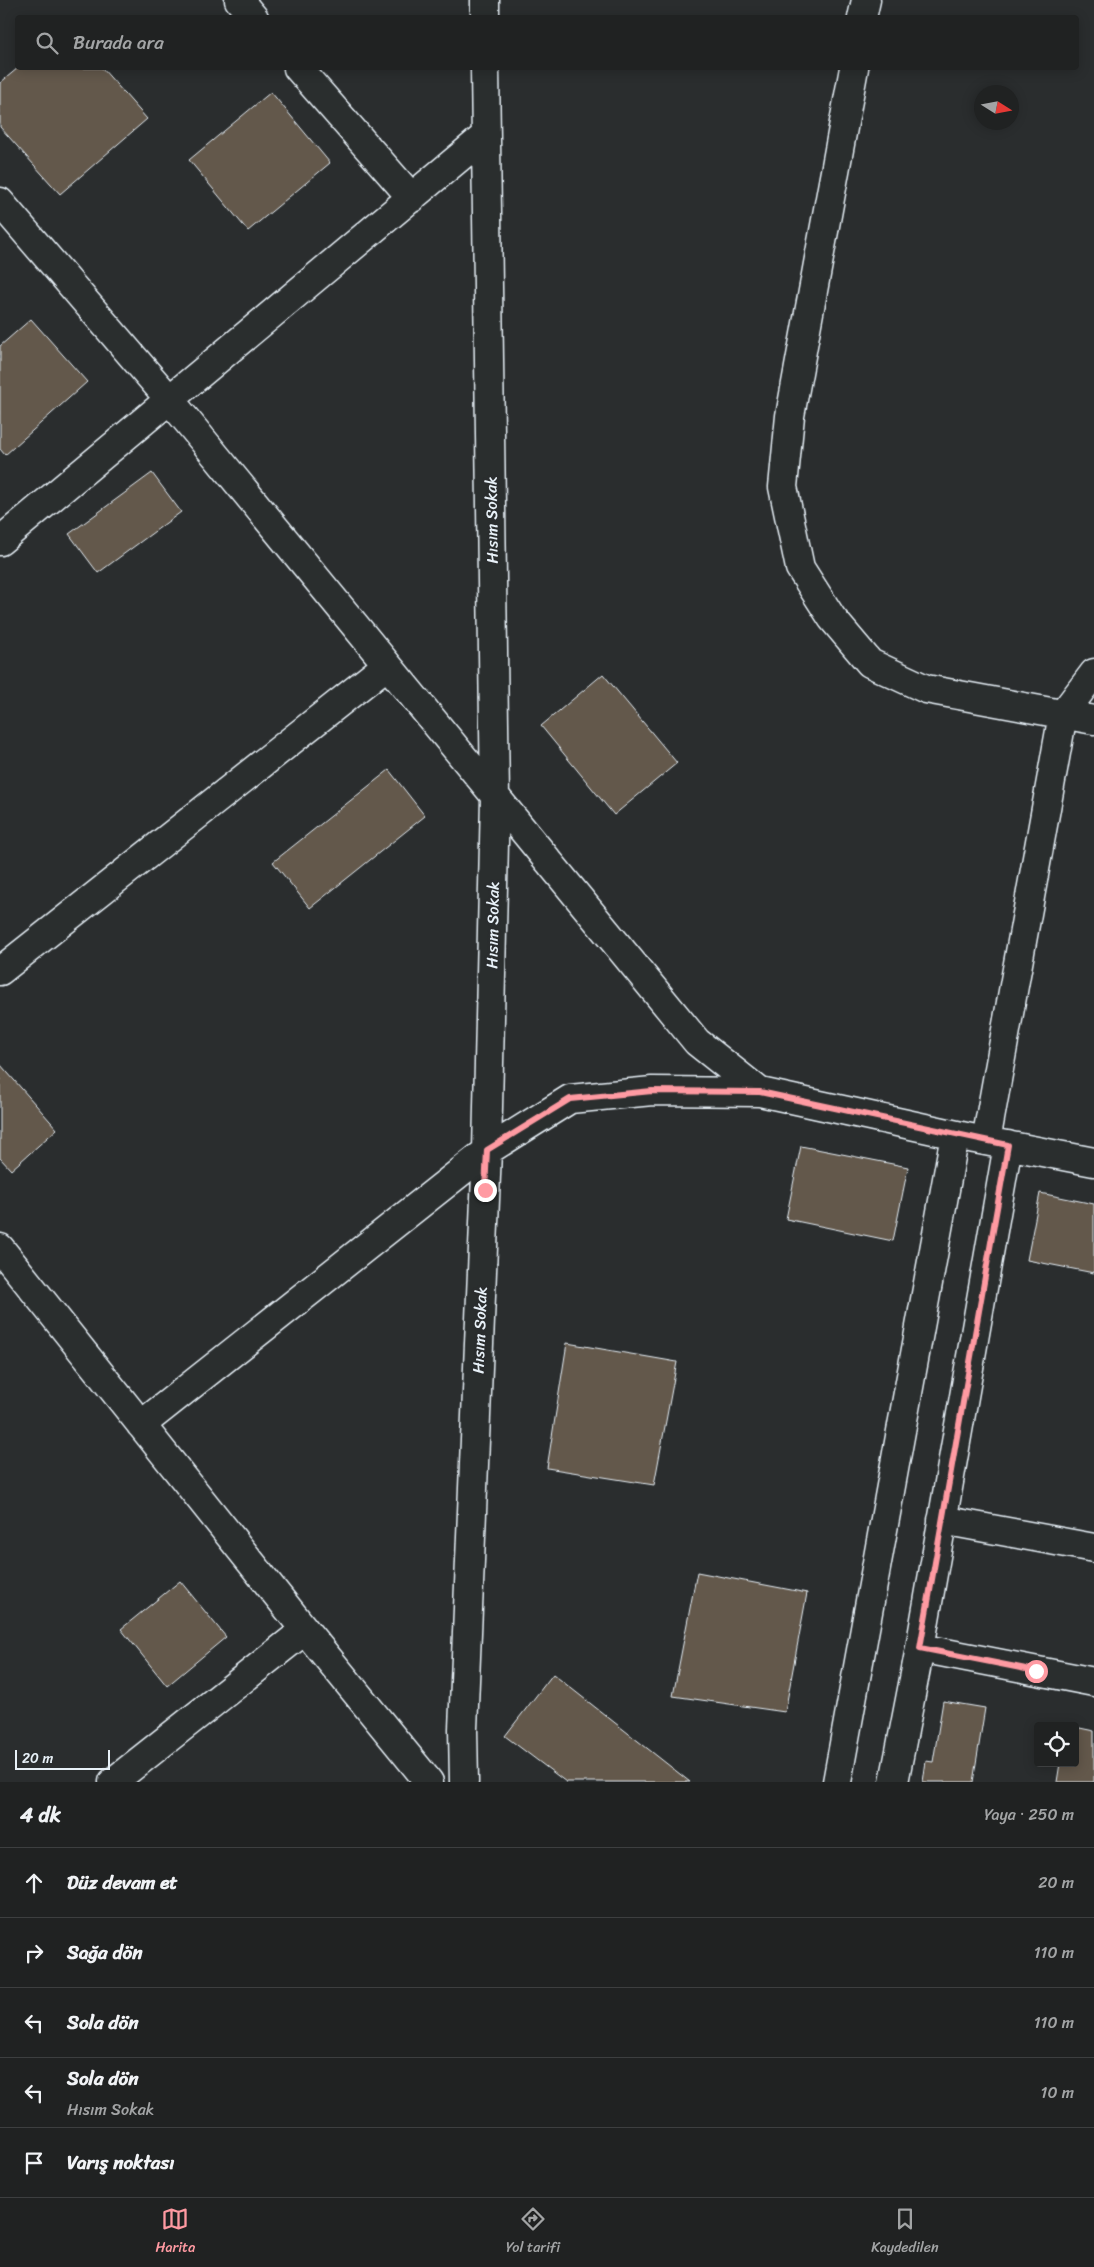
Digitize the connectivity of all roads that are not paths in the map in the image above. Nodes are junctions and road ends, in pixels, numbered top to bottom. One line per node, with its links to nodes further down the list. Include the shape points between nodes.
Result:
1 (239, 0): 4 (street)
2 (485, 0): 5 (street)
3 (866, 0): 6 (street)
4 (252, 15)
5 (485, 15)
6 (863, 15)
7 (300, 70): 11 (street)
8 (485, 70): 10 (street, Hısım Sokak)
9 (854, 70): 17 (street, via 790,416 783,487 800,568 832,618 870,663 926,689)
10 (485, 136): 11 (street); 19 (street, Hısım Sokak)
11 (412, 198): 13 (street)
12 (0, 202): 13 (street)
13 (170, 400): 14 (street); 15 (street)
14 (0, 541)
15 (387, 665): 19 (street); 20 (street)
16 (1094, 673): 17 (street)
17 (1063, 714): 18 (street); 23 (street)
18 (1094, 720)
19 (495, 798): 21 (street, via 697,1042); 24 (street, Hısım Sokak)
20 (0, 971)
21 (760, 1092): 22 (street); 24 (street, via 652,1091 570,1099)
22 (954, 1135): 23 (street); 36 (street)
23 (997, 1143): 25 (street); 28 (street)
24 (487, 1150): 27 (street); 35 (street, Hısım Sokak, via 463,1729)
25 (1094, 1162)
26 (0, 1248): 27 (street)
27 (141, 1425): 30 (street)
28 (942, 1520): 29 (street); 31 (street)
29 (1094, 1548)
30 (304, 1630): 33 (street); 34 (street)
31 (920, 1648): 32 (street); 37 (street)
32 (1094, 1682)
33 (113, 1782)
34 (429, 1782)
35 (464, 1782)
36 (837, 1782)
37 (894, 1782)

